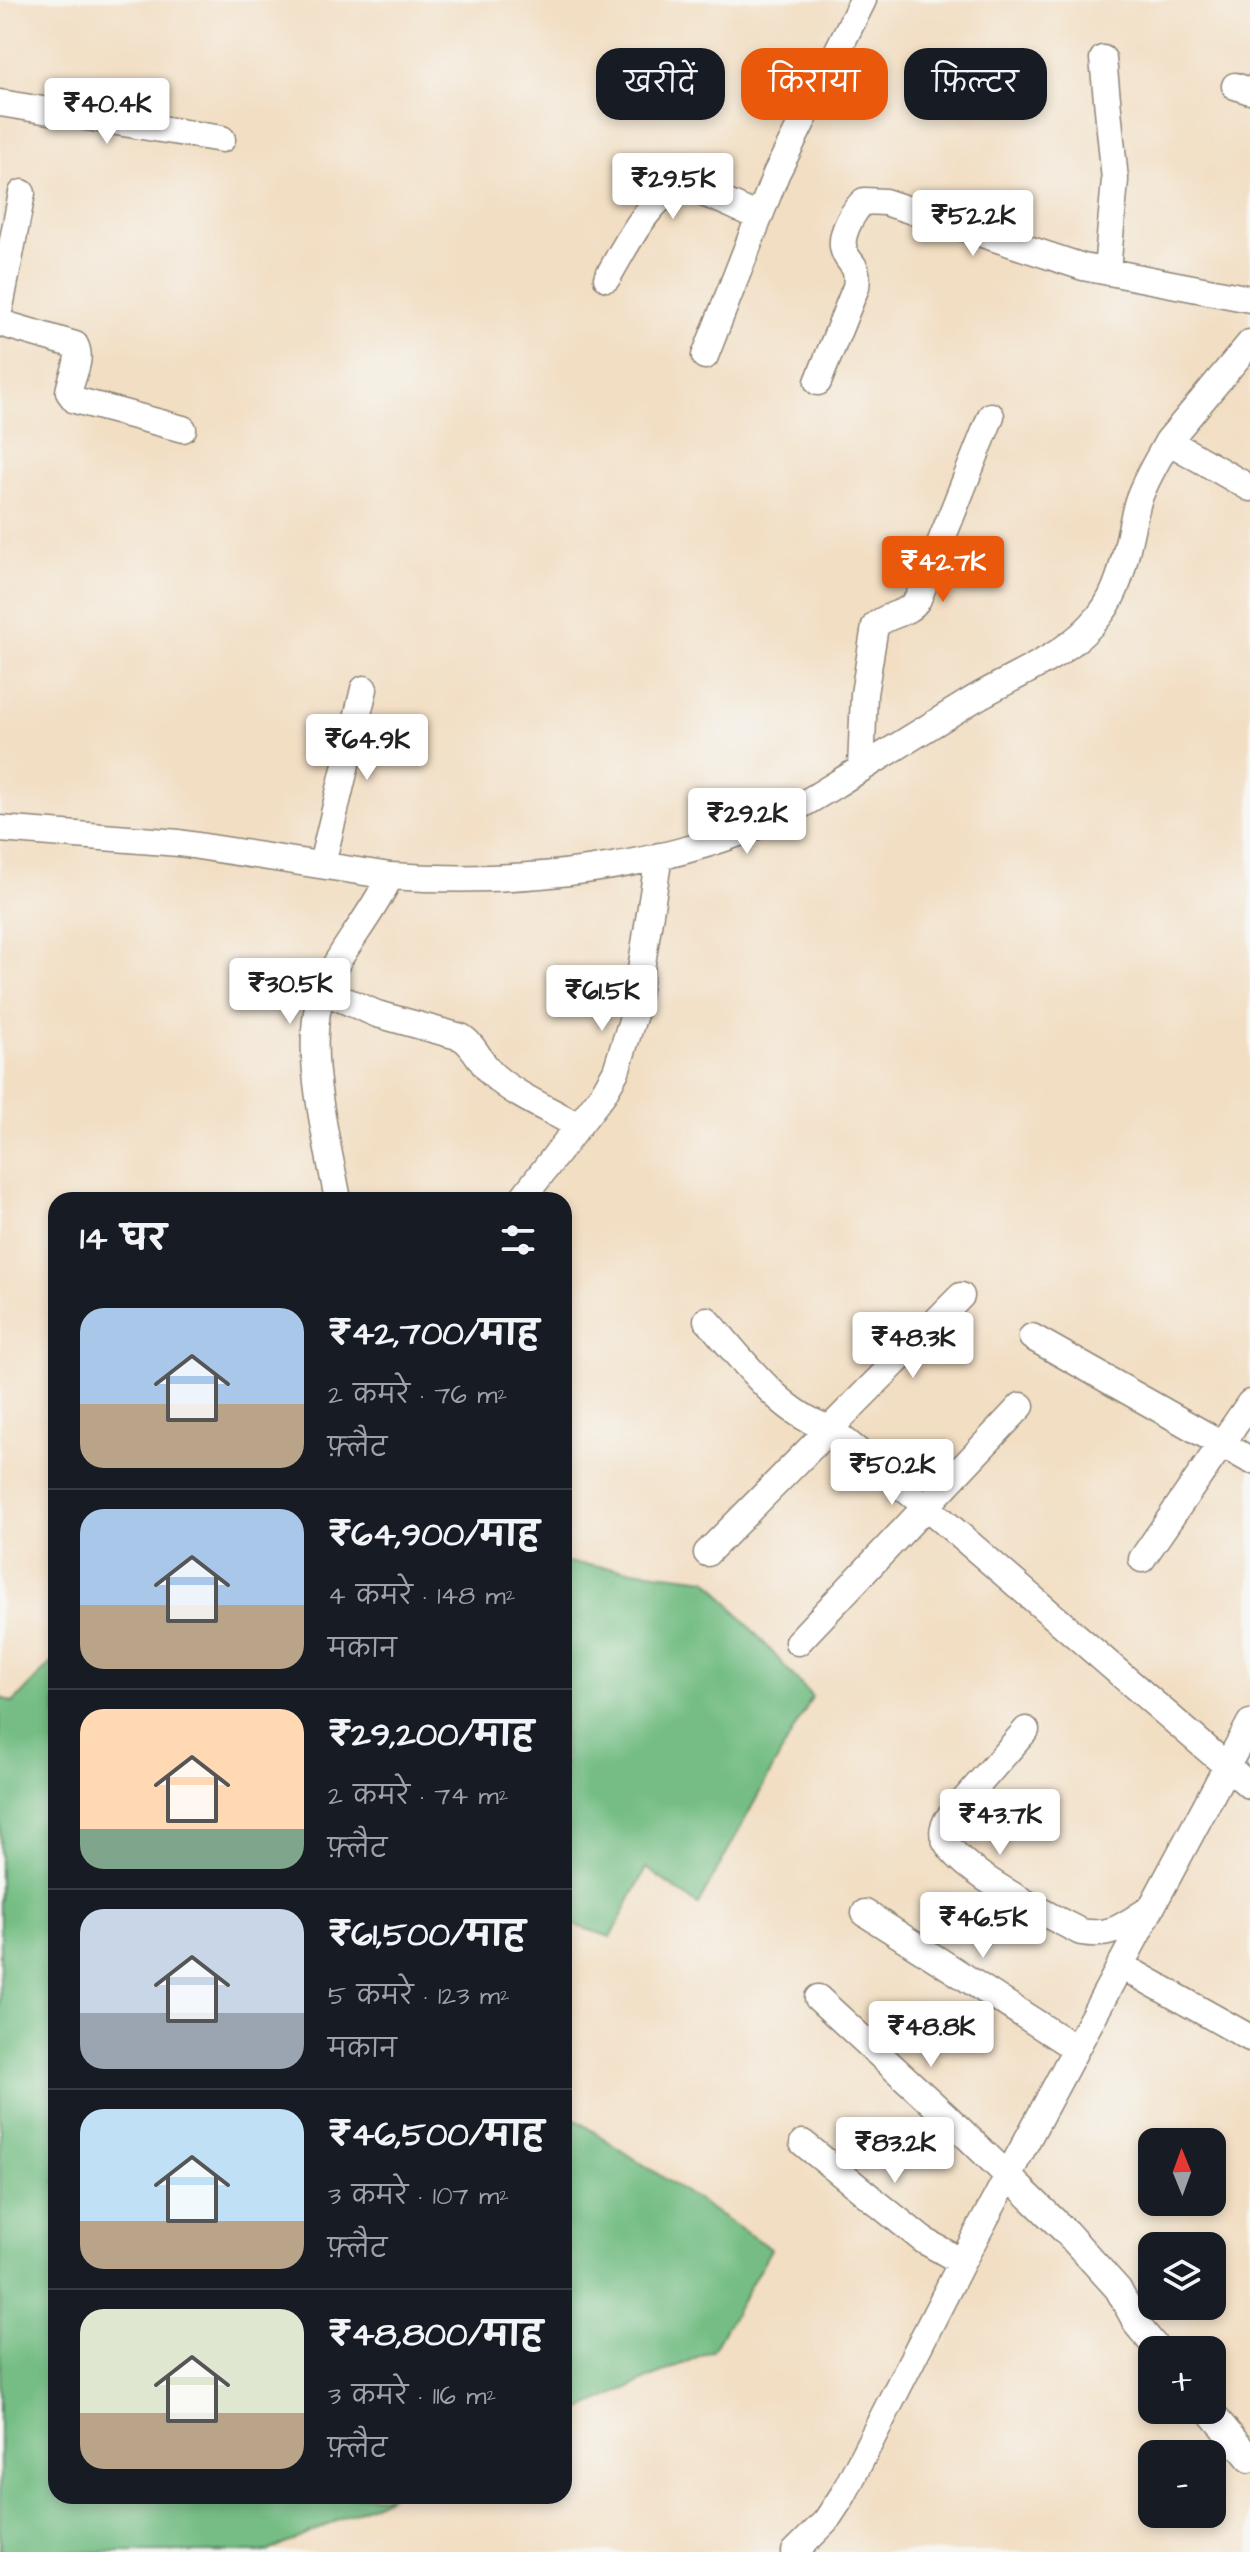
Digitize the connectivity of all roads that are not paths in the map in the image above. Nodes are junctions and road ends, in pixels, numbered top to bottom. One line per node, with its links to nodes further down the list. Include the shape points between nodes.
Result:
1 (863, 0): 6 (street)
2 (1103, 59): 7 (street, via 1115,180)
3 (0, 103): 4 (street)
4 (222, 139)
5 (22, 193): 10 (street)
6 (759, 217): 8 (street, via 698,193 671,191 651,207); 13 (street)
7 (1107, 271): 9 (street); 14 (street, via 885,202 864,201 843,247 858,273 856,287)
8 (607, 278)
9 (1250, 299)
10 (0, 307)
11 (0, 323): 16 (street, via 75,345 77,362 69,392 75,400)
12 (1250, 343): 17 (street)
13 (705, 356)
14 (818, 382)
15 (991, 416): 20 (street, via 918,599 912,608 875,626 864,694)
16 (183, 429)
17 (1168, 441): 18 (street); 20 (street, via 1143,486 1119,577 1097,619 1058,653)
18 (1250, 488)
19 (364, 689): 23 (street)
20 (861, 769): 22 (street, via 783,815)
21 (0, 829): 23 (street, via 179,843)
22 (659, 856): 24 (street, via 590,870); 26 (street, via 634,1014 616,1071)
23 (322, 864): 24 (street)
24 (390, 876): 25 (street)
25 (323, 991): 26 (street, via 377,1014 461,1037 503,1083); 27 (street, via 314,1033)
26 (578, 1126): 28 (street)
27 (337, 1192)
28 (527, 1192)
29 (961, 1296): 34 (street)
30 (707, 1320): 34 (street, via 775,1396)
31 (1032, 1337): 35 (street)
32 (1250, 1403): 35 (street)
33 (1021, 1406): 37 (street)
34 (829, 1428): 37 (street); 38 (street)
35 (1221, 1442): 36 (street); 39 (street)
36 (1250, 1460)
37 (927, 1507): 40 (street); 43 (street)
38 (707, 1553)
39 (1142, 1559)
40 (798, 1642)
41 (1250, 1723): 43 (street)
42 (1026, 1730): 45 (street, via 947,1820 947,1842 974,1871 1081,1932 1110,1932)
43 (1225, 1767): 44 (street); 45 (street)
44 (1250, 1786)
45 (1148, 1911): 47 (street)
46 (865, 1913): 50 (street)
47 (1120, 1965): 49 (street); 50 (street)
48 (818, 1998): 52 (street)
49 (1247, 2032)
50 (1075, 2048): 52 (street)
51 (803, 2143): 53 (street, via 923,2240)
52 (1008, 2177): 53 (street); 54 (street, via 1118,2289)
53 (962, 2262): 57 (street, via 843,2495)
54 (1146, 2336)
55 (1221, 2424): 56 (street)
56 (1250, 2459)
57 (795, 2552)

